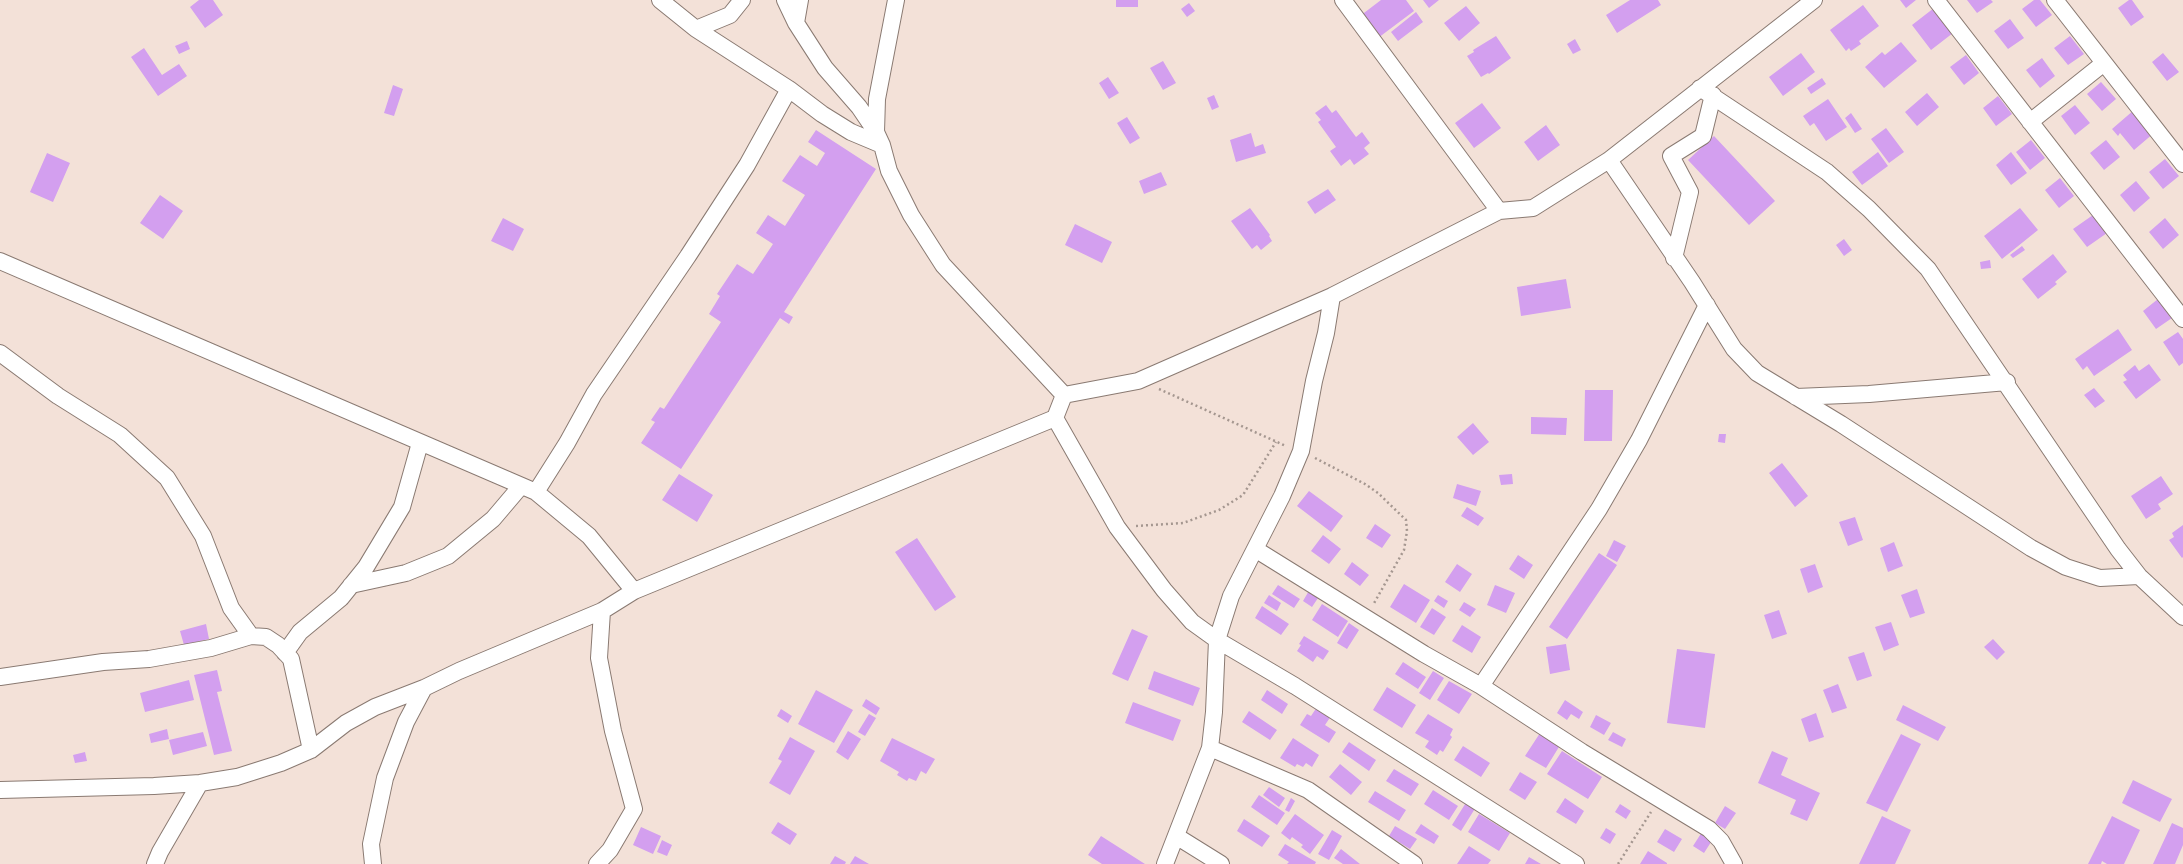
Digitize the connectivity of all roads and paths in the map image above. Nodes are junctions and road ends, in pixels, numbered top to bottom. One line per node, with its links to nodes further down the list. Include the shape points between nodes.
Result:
1 (660, 0): 11 (street)
2 (742, 0): 11 (street, via 730,14)
3 (785, 0): 10 (street)
4 (800, 0): 10 (street)
5 (896, 0): 16 (street, via 877,99)
6 (1343, 0): 19 (street)
7 (1814, 0): 14 (street)
8 (1936, 0): 15 (street)
9 (2055, 0): 12 (street)
10 (796, 23): 16 (street, via 824,68 859,107)
11 (696, 28): 13 (street)
12 (2104, 63): 15 (street); 18 (street)
13 (789, 89): 16 (street, via 851,132); 34 (street, via 747,165 594,394 567,443)
14 (1707, 92): 17 (street); 20 (street, via 1703,136 1671,156 1690,192); 27 (street, via 1827,172 1869,209 1928,269)
15 (2030, 122): 24 (street)
16 (879, 139): 28 (street, via 890,171 912,215 943,265)
17 (1609, 160): 19 (street, via 1533,208); 20 (street)
18 (2183, 164)
19 (1499, 211): 22 (street)
20 (1674, 258): 23 (street)
21 (0, 261): 32 (street)
22 (1332, 296): 26 (street); 33 (street)
23 (1706, 305): 29 (street, via 1734,349 1757,372); 47 (street, via 1639,440 1599,509)
24 (2183, 319)
25 (0, 353): 43 (street, via 58,396 120,436 167,478 203,536 231,608)
26 (1138, 381): 28 (street); 31 (path, via 1225,417)
27 (2007, 382): 29 (street); 37 (street, via 2118,549)
28 (1064, 395): 30 (street)
29 (1796, 398): 37 (street, via 1841,424 2031,548 2066,567 2100,578)
30 (1056, 418): 35 (street); 39 (street)
31 (1276, 442): 33 (path); 35 (path, via 1243,495 1219,510 1183,522)
32 (420, 443): 34 (street); 38 (street, via 402,507 366,567)
33 (1301, 451): 36 (street); 41 (path, via 1365,484 1406,520 1404,550)
34 (528, 489): 38 (street, via 448,556 406,573); 39 (street, via 589,536)
35 (1118, 527): 44 (street, via 1192,622)
36 (1255, 549): 41 (street); 44 (street, via 1232,596)
37 (2139, 576): 42 (street)
38 (351, 586): 45 (street, via 341,598 300,632)
39 (634, 591): 40 (street)
40 (602, 611): 48 (street); 57 (street, via 600,658 613,730 634,809 610,850)
41 (1366, 617): 47 (street)
42 (2183, 617)
43 (251, 636): 45 (street, via 266,637); 46 (street, via 211,648 149,659 103,662)
44 (1217, 640): 49 (street); 61 (street, via 1295,686)
45 (285, 653): 50 (street, via 291,659)
46 (0, 677)
47 (1481, 686): 53 (street)
48 (424, 688): 50 (street, via 375,707 346,723); 56 (street, via 406,722 385,778 371,844)
49 (1210, 748): 54 (street); 60 (street, via 1308,790)
50 (311, 750): 51 (street, via 281,763 237,776)
51 (200, 783): 52 (street); 55 (street)
52 (0, 790)
53 (1659, 800): 62 (path); 63 (street, via 1710,829 1721,841)
54 (1176, 836): 58 (street); 59 (street)
55 (155, 864)
56 (373, 864)
57 (597, 864)
58 (1165, 864)
59 (1221, 864)
60 (1414, 864)
61 (1576, 864)
62 (1618, 864)
63 (1734, 864)

